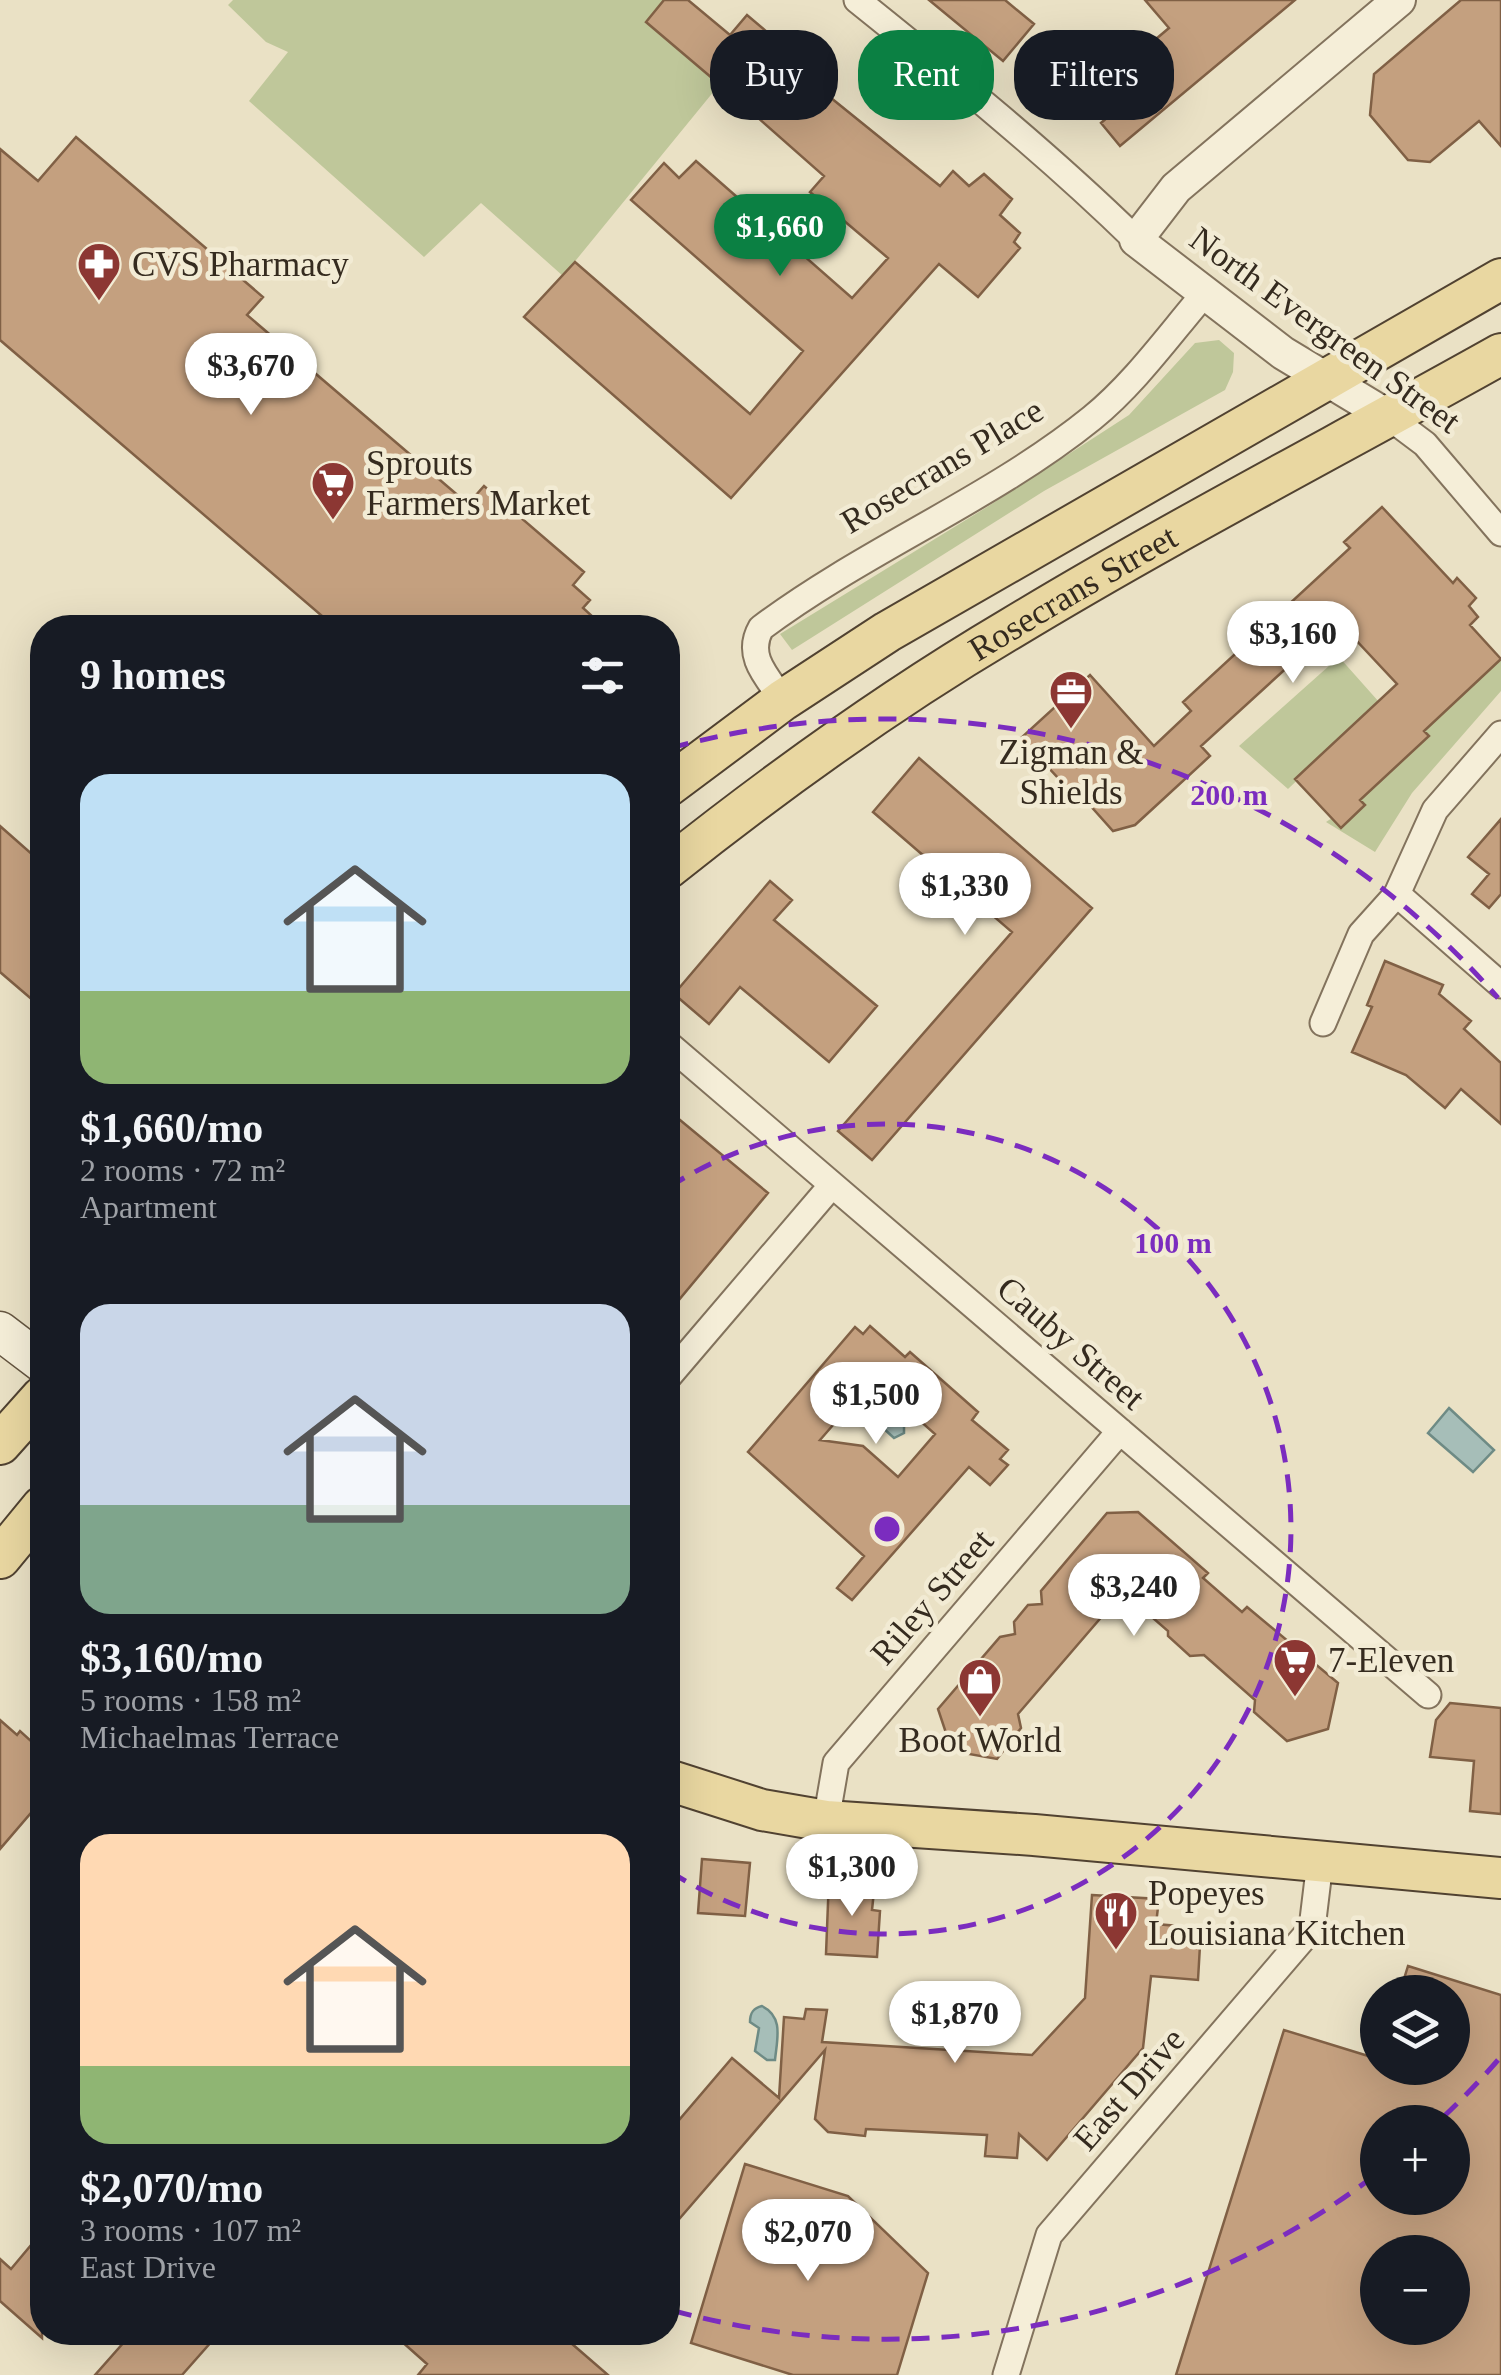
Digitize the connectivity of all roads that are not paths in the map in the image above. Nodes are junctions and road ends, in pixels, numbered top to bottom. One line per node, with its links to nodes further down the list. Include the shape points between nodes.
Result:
1 (857, 0): 3 (street)
2 (1399, 0): 3 (street, via 1176,188)
3 (1136, 240): 5 (street, North Evergreen Street)
4 (1501, 279): 7 (main road, Rosecrans Street)
5 (1205, 293): 7 (street, North Evergreen Street); 10 (street, Rosecrans Place, via 1114,399 1066,439 761,628 756,658)
6 (1501, 354): 8 (main road, Rosecrans Street)
7 (1324, 381): 8 (street, North Evergreen Street); 10 (main road, Rosecrans Street, via 948,594)
8 (1389, 417): 9 (street, North Evergreen Street, via 1425,444); 13 (main road, Rosecrans Street, via 980,647 782,780)
9 (1501, 533)
10 (782, 700): 12 (main road, Rosecrans Street)
11 (1501, 734): 14 (street, via 1435,810)
12 (680, 777)
13 (680, 859)
14 (1397, 894): 15 (street); 16 (street, via 1361,934)
15 (1501, 985)
16 (1323, 1023)
17 (680, 1054): 18 (street, Cauby Street)
18 (832, 1185): 21 (street); 22 (street, Cauby Street)
19 (0, 1330): 20 (main road)
20 (30, 1354)
21 (680, 1364)
22 (1120, 1432): 25 (street, Cauby Street); 27 (street, Riley Street, via 836,1763)
23 (30, 1522): 24 (main road)
24 (0, 1558)
25 (1428, 1695)
26 (680, 1784): 27 (main road, via 762,1810)
27 (826, 1820): 28 (main road)
28 (1320, 1862): 29 (main road); 30 (street, East Drive, via 1312,1928 1049,2236)
29 (1501, 1878)
30 (1006, 2375)

